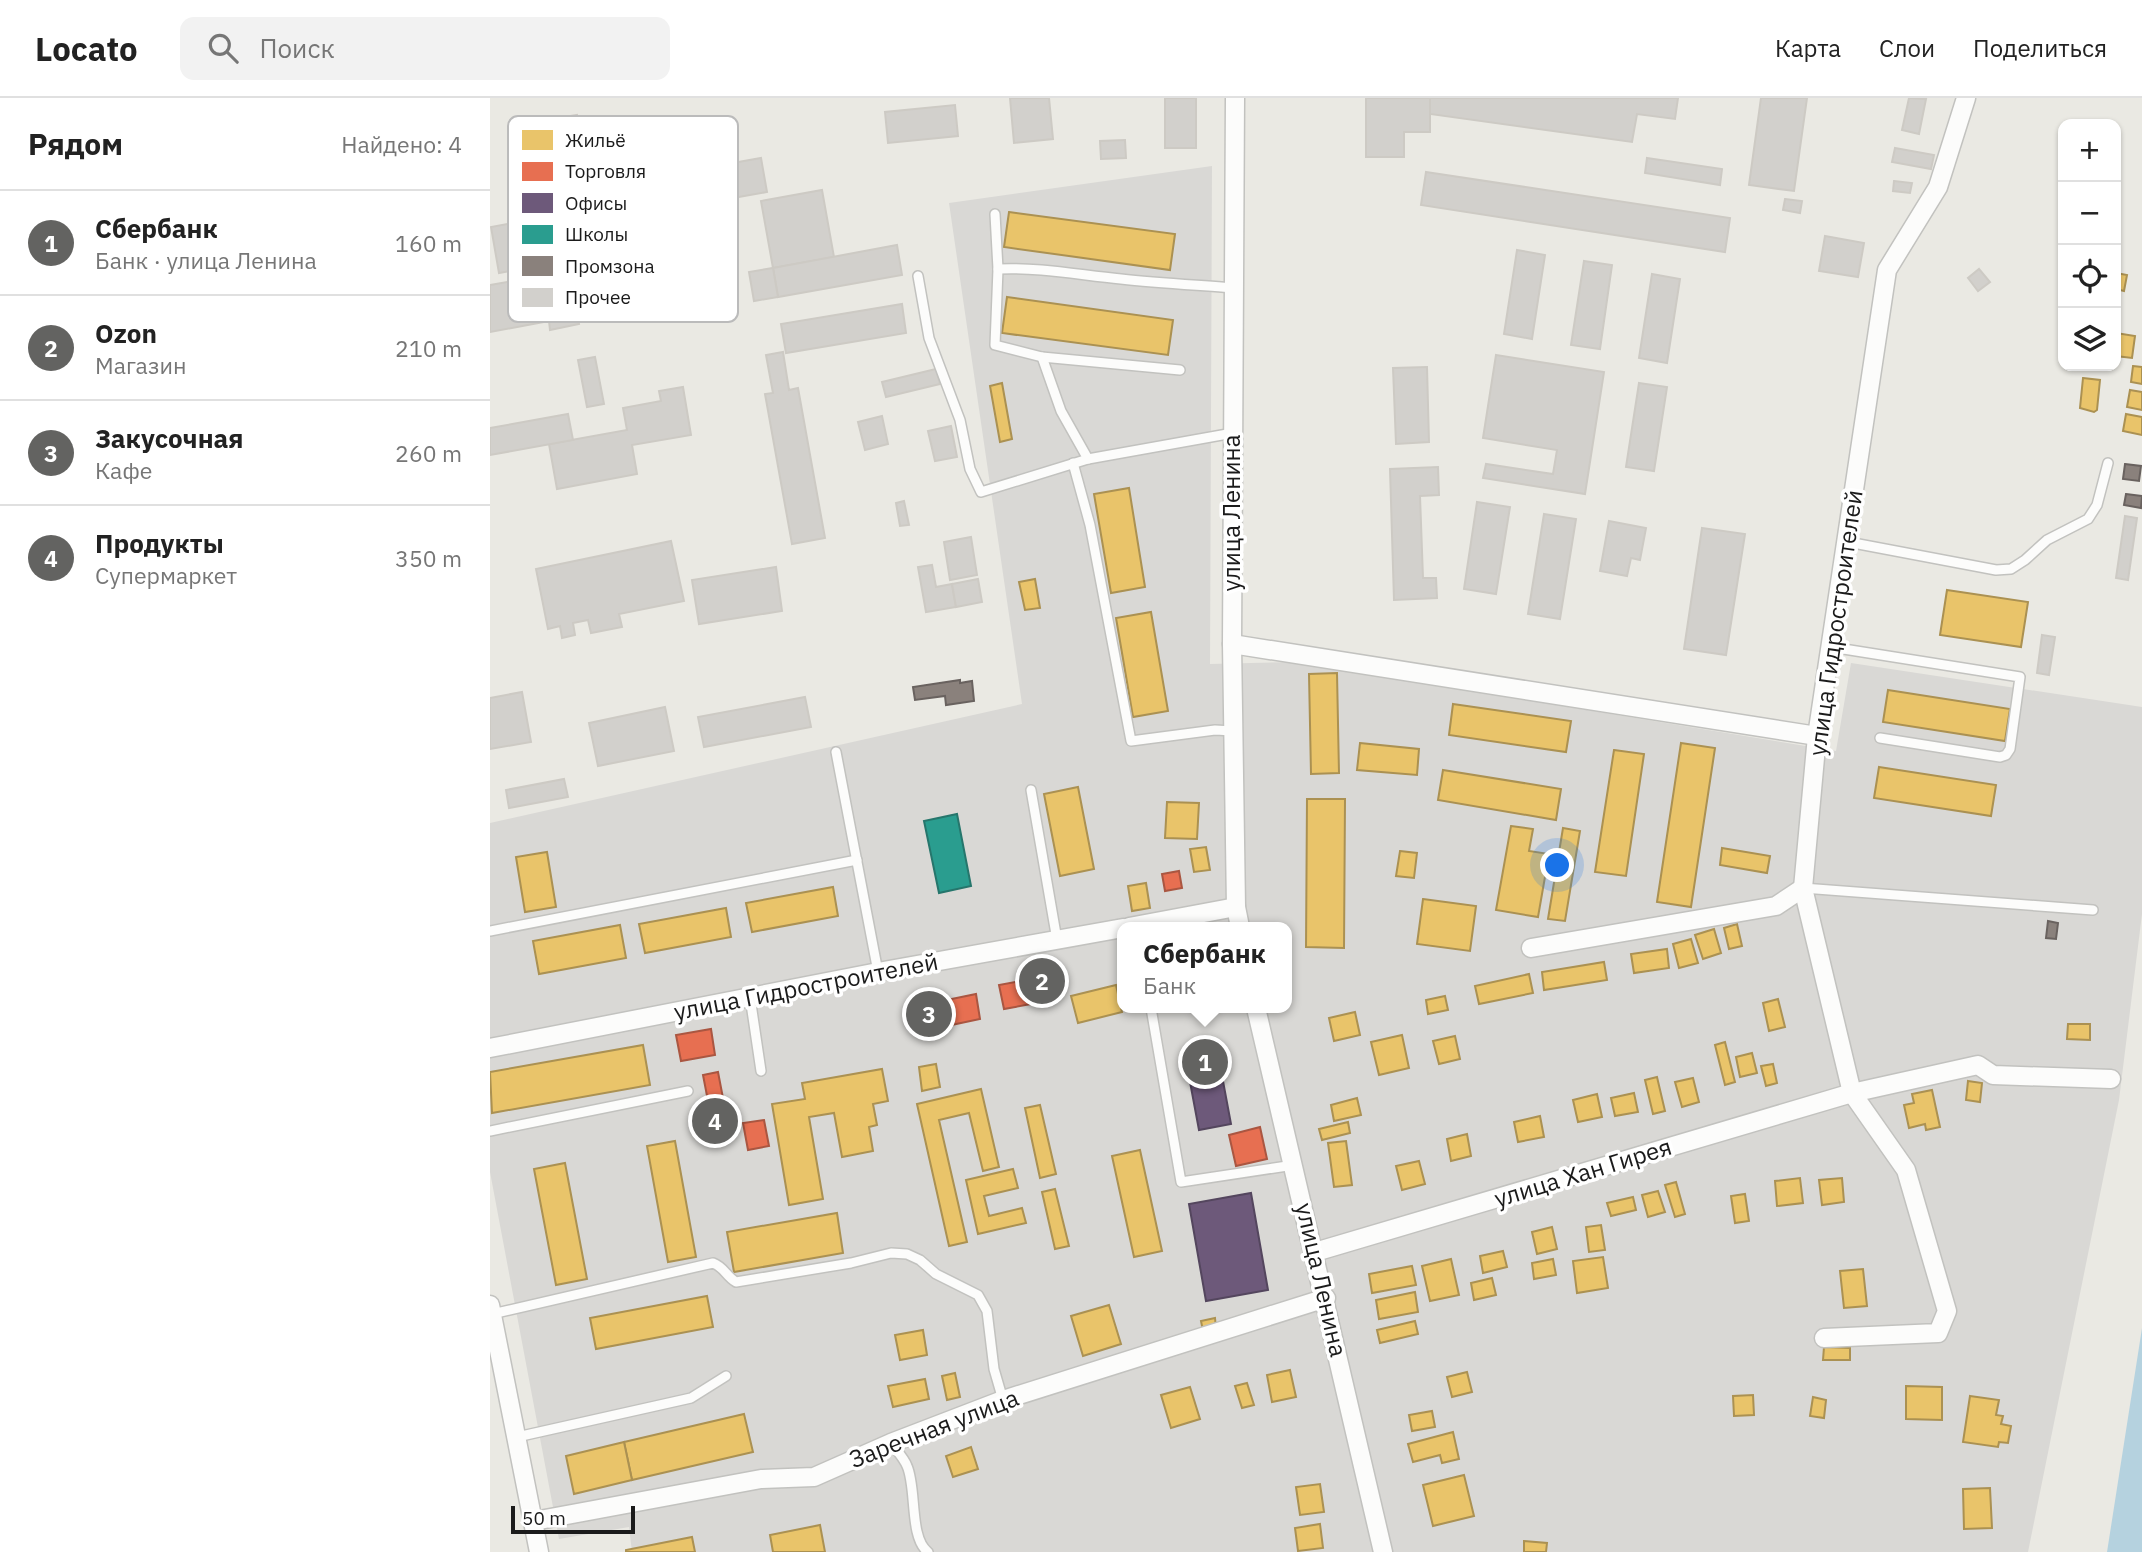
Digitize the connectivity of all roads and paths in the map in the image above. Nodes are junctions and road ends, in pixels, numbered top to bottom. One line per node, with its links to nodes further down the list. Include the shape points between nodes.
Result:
1 (1235, 98): 6 (street, улица Ленина)
2 (1966, 98): 13 (street, улица Гидростроителей, via 1938,187 1887,270)
3 (995, 214): 4 (lane)
4 (998, 269): 6 (lane); 7 (lane, via 995,345)
5 (918, 276): 11 (lane, via 929,338 981,492)
6 (1234, 288): 9 (street, улица Ленина)
7 (1042, 357): 8 (lane); 10 (lane, via 1062,411)
8 (1180, 370)
9 (1233, 433): 10 (lane); 14 (street, улица Ленина)
10 (1088, 459): 11 (lane)
11 (1073, 463): 16 (lane, via 1090,525 1131,741)
12 (2108, 463): 13 (lane, via 2098,505 2088,519 2047,540 2011,569)
13 (1848, 542): 15 (street, улица Гидростроителей)
14 (1231, 644): 16 (street, улица Ленина); 17 (street)
15 (1832, 647): 17 (street, улица Гидростроителей); 18 (lane, via 2020,677 2006,755)
16 (1233, 731): 23 (street, улица Ленина)
17 (1817, 736): 22 (street, улица Гидростроителей)
18 (1880, 738)
19 (836, 752): 21 (lane)
20 (1031, 790): 29 (lane)
21 (857, 860): 28 (lane); 31 (lane)
22 (1803, 888): 24 (lane); 30 (street, via 1776,906); 39 (street)
23 (1236, 906): 25 (street, улица Гидростроителей); 26 (street, улица Ленина)
24 (2093, 910)
25 (1156, 922)
26 (1239, 922)
27 (1117, 930): 29 (street, улица Гидростроителей)
28 (490, 931)
29 (1058, 941): 31 (street, улица Гидростроителей)
30 (1531, 948)
31 (878, 972): 32 (street, улица Гидростроителей)
32 (750, 997): 35 (street, улица Гидростроителей); 36 (lane)
33 (1152, 1013): 41 (lane, via 1181,1182)
34 (1257, 1013): 41 (street, улица Ленина)
35 (490, 1048)
36 (761, 1071)
37 (2111, 1079): 39 (street, улица Хан Гирея, via 1993,1075 1978,1065)
38 (688, 1091): 40 (lane)
39 (1852, 1093): 42 (street, улица Хан Гирея); 45 (street, via 1906,1170 1947,1311 1938,1333)
40 (490, 1131)
41 (1294, 1165): 42 (street, улица Ленина)
42 (1315, 1252): 43 (street, улица Ленина)
43 (1326, 1298): 47 (street, Заречная улица); 53 (street, улица Ленина)
44 (491, 1310): 47 (lane, via 713,1263 723,1266 736,1282 891,1253 908,1254 978,1295 986,1311 993,1369); 48 (street)
45 (1824, 1338)
46 (726, 1376): 48 (lane, via 691,1398)
47 (1003, 1400): 49 (street, Заречная улица)
48 (517, 1437): 50 (street)
49 (891, 1443): 50 (street, Заречная улица, via 814,1477 761,1479); 52 (lane, via 908,1467 918,1533)
50 (534, 1521): 51 (street)
51 (539, 1552)
52 (928, 1552)
53 (1383, 1552)

